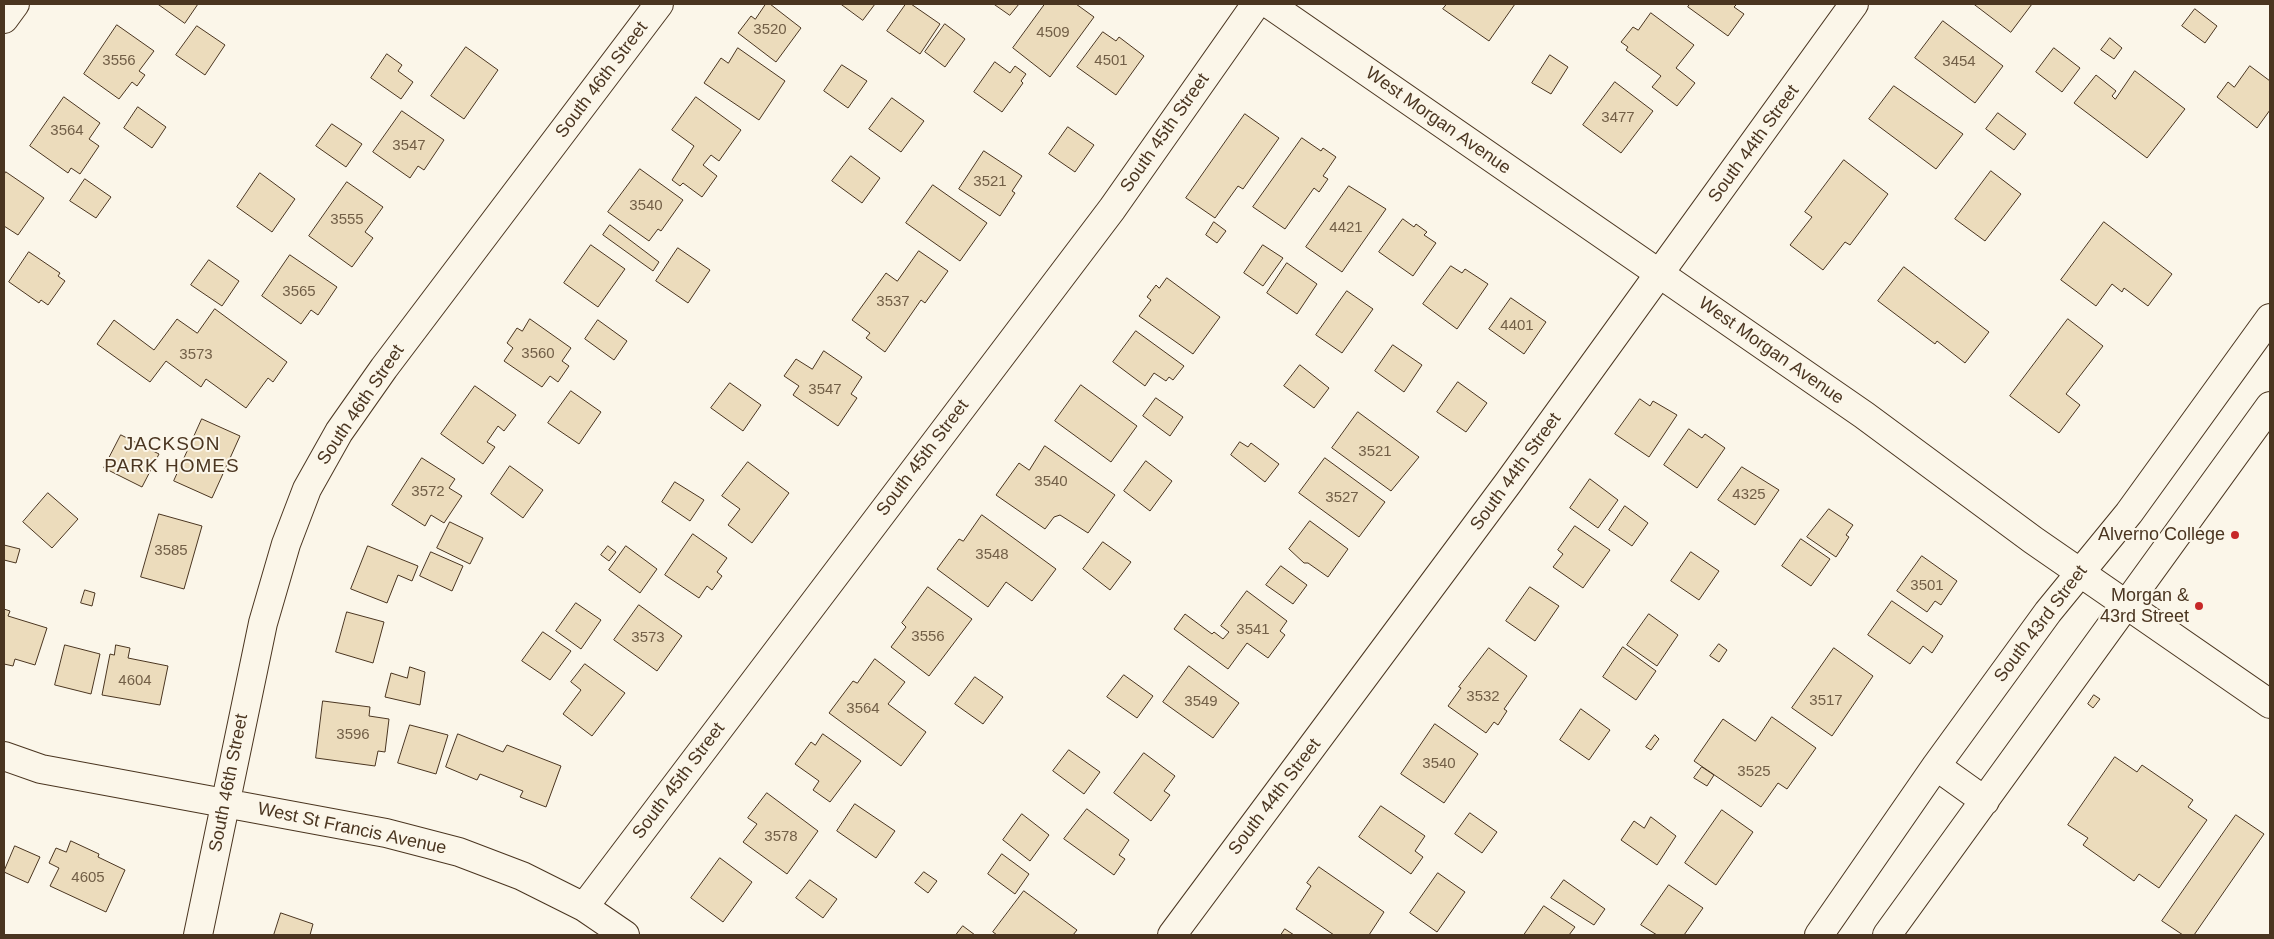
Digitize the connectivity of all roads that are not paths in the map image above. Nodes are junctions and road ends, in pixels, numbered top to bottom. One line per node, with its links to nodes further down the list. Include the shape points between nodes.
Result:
1 (15, 4): 6 (street)
2 (659, 4): 16 (street, South 46th Street, via 384,368 339,432 312,480 286,544 262,622)
3 (1256, 4): 17 (street, South 45th Street, via 1106,217)
4 (1269, 4): 7 (street, West Morgan Avenue)
5 (1854, 4): 7 (street, South 44th Street)
6 (4, 19)
7 (1659, 275): 10 (street, West Morgan Avenue, via 1864,415); 20 (street, South 44th Street)
8 (2270, 318): 10 (street, South 43rd Street, via 2129,513)
9 (2270, 406): 11 (street)
10 (2080, 572): 11 (street, West Morgan Avenue); 14 (street, South 43rd Street)
11 (2128, 604): 12 (street, West Morgan Avenue); 15 (street)
12 (2270, 704)
13 (4, 756): 16 (street, West St Francis Avenue, via 41,769)
14 (1936, 766): 15 (street); 21 (street, South 43rd Street)
15 (1985, 801): 22 (street)
16 (224, 803): 17 (street, West St Francis Avenue, via 386,833 459,852 522,876); 18 (street, South 46th Street)
17 (584, 907): 19 (street, West St Francis Avenue)
18 (198, 935)
19 (625, 935)
20 (1172, 935)
21 (1819, 935)
22 (1887, 935)

